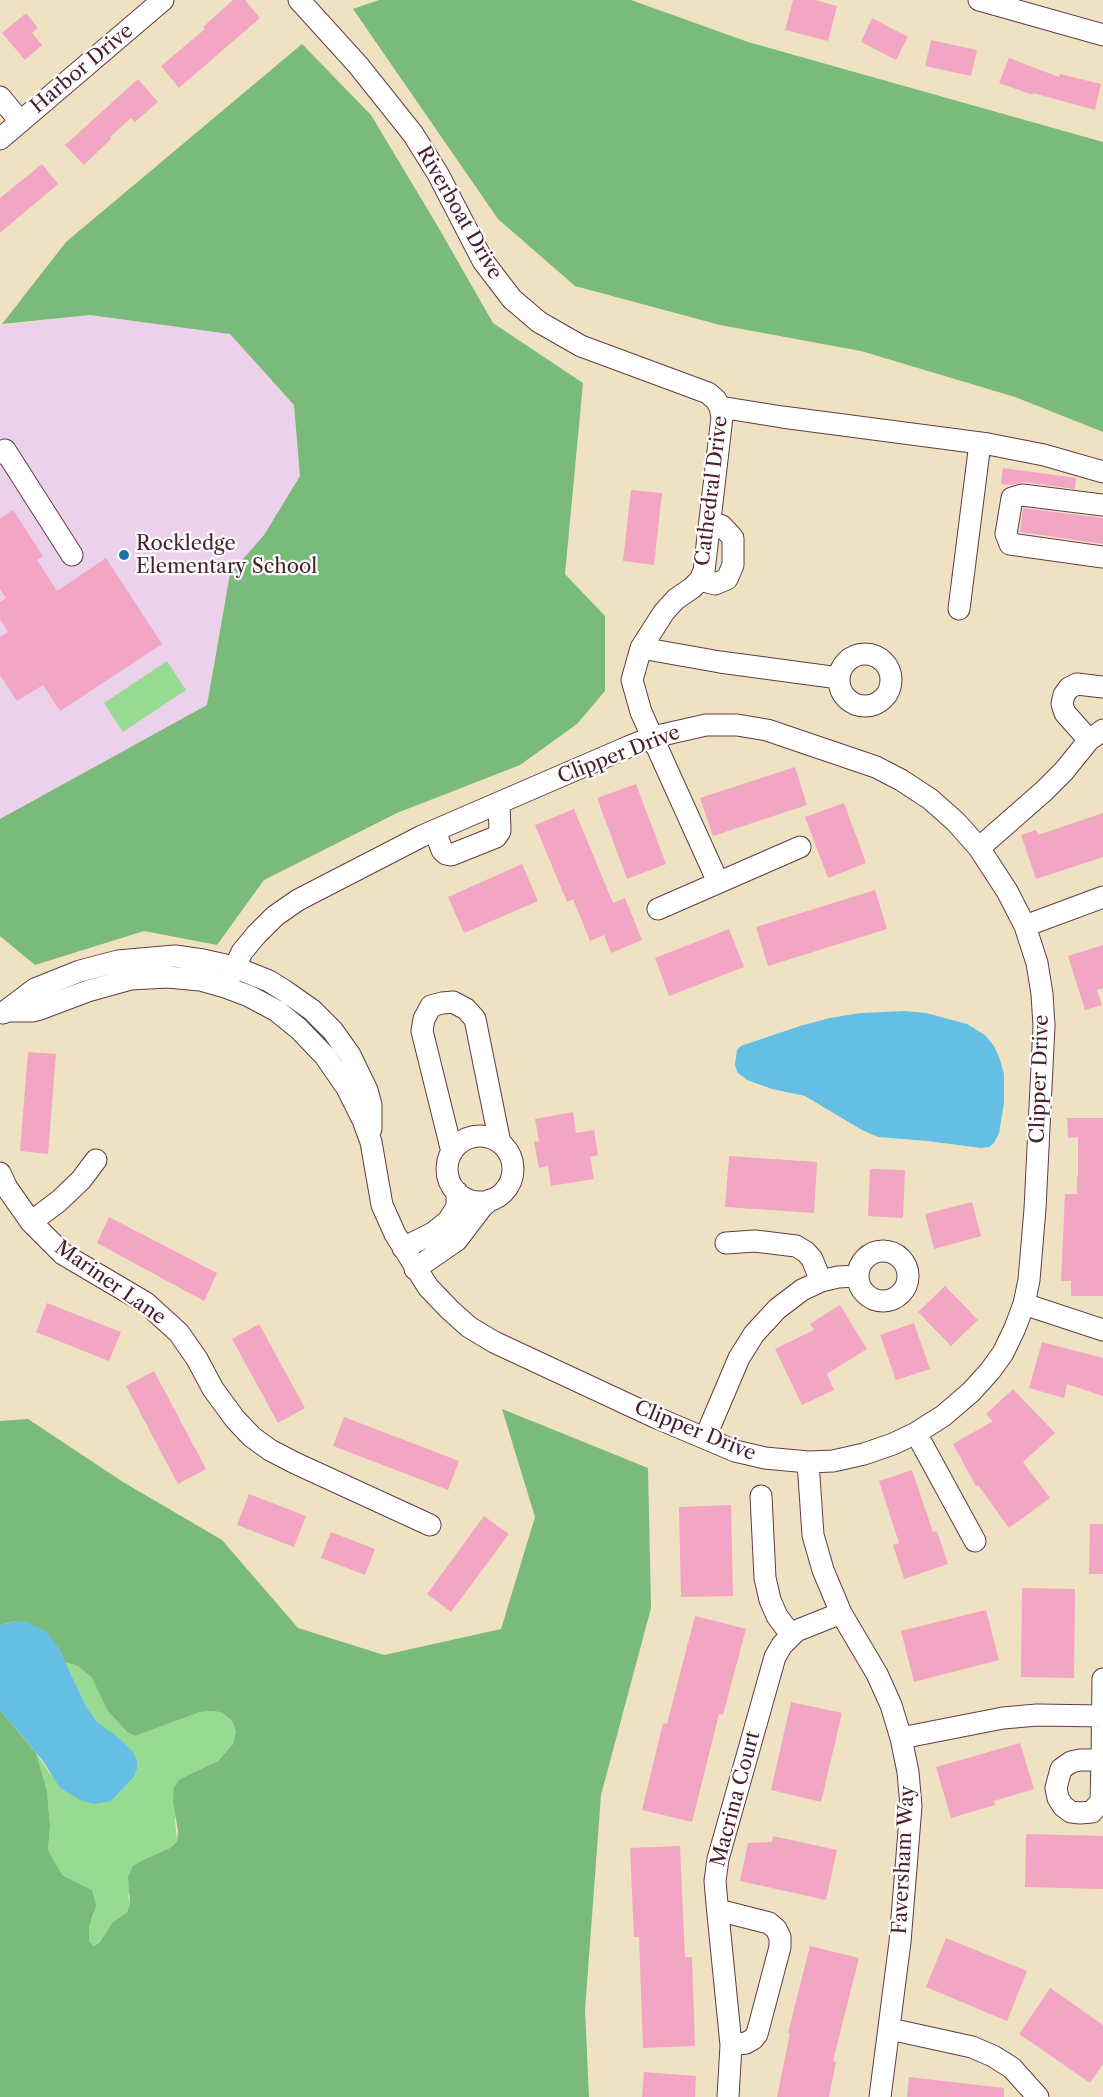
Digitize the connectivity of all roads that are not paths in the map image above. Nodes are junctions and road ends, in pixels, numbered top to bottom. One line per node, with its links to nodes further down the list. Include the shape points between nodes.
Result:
1 (163, 0): 6 (street, Harbor Drive)
2 (299, 0): 8 (street, Riverboat Drive, via 413,134 483,261 512,299 539,322 581,346 708,393)
3 (979, 0): 4 (street)
4 (1103, 35)
5 (0, 97): 6 (street)
6 (20, 121): 7 (street, Harbor Drive)
7 (0, 139)
8 (720, 407): 9 (street, Cathedral Drive); 13 (street, Cathedral Drive)
9 (980, 443): 11 (street, Cathedral Drive, via 1044,455); 17 (street)
10 (0, 453): 14 (street, via 5,450)
11 (1103, 472)
12 (1103, 505): 15 (street, via 1022,495 1012,498 1006,534 1010,544)
13 (710, 522): 16 (street, Cathedral Drive); 16 (street, via 722,526 733,538 733,565 727,579 715,584)
14 (72, 555)
15 (1103, 557)
16 (700, 580): 18 (street, Cathedral Drive, via 664,612)
17 (959, 609)
18 (641, 648): 19 (street); 22 (street, Cathedral Drive, via 632,680)
19 (838, 678)
20 (1103, 687): 21 (street, via 1077,684 1069,688 1062,704 1065,713)
21 (1096, 735): 26 (street, via 1044,791)
22 (653, 737): 23 (street, Clipper Drive); 26 (street, Clipper Drive, via 706,724 767,730 885,771 930,799); 27 (street, Cathedral Drive)
23 (499, 803): 24 (street, Clipper Drive); 24 (street, via 500,831 496,837 451,855 442,850)
24 (435, 831): 31 (street, Clipper Drive, via 298,900 256,935)
25 (800, 847): 27 (street)
26 (979, 848): 30 (street, Clipper Drive)
27 (718, 882): 29 (street)
28 (1103, 897): 30 (street)
29 (658, 909)
30 (1025, 926): 48 (street, Clipper Drive, via 1042,994 1044,1026 1033,1241)
31 (234, 967): 32 (street, Clipper Drive, via 158,956 118,961); 33 (street, Clipper Drive); 35 (street, Clipper Drive, via 285,991 333,1031 367,1090)
32 (92, 979): 33 (street, Clipper Drive, via 168,977); 34 (street, Clipper Drive, via 40,1009)
33 (225, 987): 35 (street, Clipper Drive, via 277,1011 325,1056 347,1088)
34 (4, 1013)
35 (371, 1142): 44 (street, Clipper Drive, via 382,1205)
36 (500, 1143): 37 (street, via 491,1138 471,1137); 37 (street, via 475,1019 453,1002 442,1003 431,1006 422,1031); 41 (street, via 512,1160 512,1172 503,1192)
37 (452, 1152): 40 (street, via 448,1178)
38 (96, 1161): 42 (street, via 59,1201)
39 (0, 1173): 42 (street, Mariner Lane)
40 (457, 1192): 41 (street, via 471,1201); 44 (street, via 457,1207 448,1221)
41 (490, 1200): 45 (street, via 457,1240)
42 (31, 1222): 54 (street, Mariner Lane, via 63,1254 163,1317 252,1437 295,1463)
43 (726, 1243): 47 (street, via 755,1241 796,1246 812,1260)
44 (403, 1248): 45 (street, Clipper Drive)
45 (415, 1269): 51 (street, Clipper Drive, via 450,1310 494,1342)
46 (857, 1276): 47 (street)
47 (821, 1281): 51 (street, via 777,1309 754,1334 739,1358)
48 (1024, 1304): 49 (street); 50 (street, Clipper Drive, via 1003,1353 990,1371 943,1416)
49 (1103, 1330)
50 (916, 1433): 52 (street, Clipper Drive, via 864,1454); 55 (street)
51 (705, 1438): 52 (street, Clipper Drive, via 765,1458)
52 (808, 1462): 56 (street, Faversham Way, via 813,1535)
53 (761, 1496): 57 (street, via 765,1578 777,1616)
54 (430, 1525)
55 (975, 1541)
56 (841, 1613): 57 (street); 60 (street, Faversham Way, via 877,1674)
57 (791, 1635): 62 (street, Macrina Court, via 776,1657 718,1859)
58 (1103, 1679): 59 (street)
59 (1103, 1716): 60 (street, via 1003,1718); 61 (street)
60 (902, 1738): 63 (street, Faversham Way, via 911,1806)
61 (1102, 1760)
62 (718, 1910): 64 (street, Macrina Court); 64 (street, via 769,1923 780,1937 757,2034 746,2043)
63 (890, 2029): 66 (street, Faversham Way); 67 (street, via 972,2047 993,2056 1012,2068)
64 (731, 2045): 65 (street, Macrina Court)
65 (728, 2097)
66 (880, 2097)
67 (1038, 2097)

